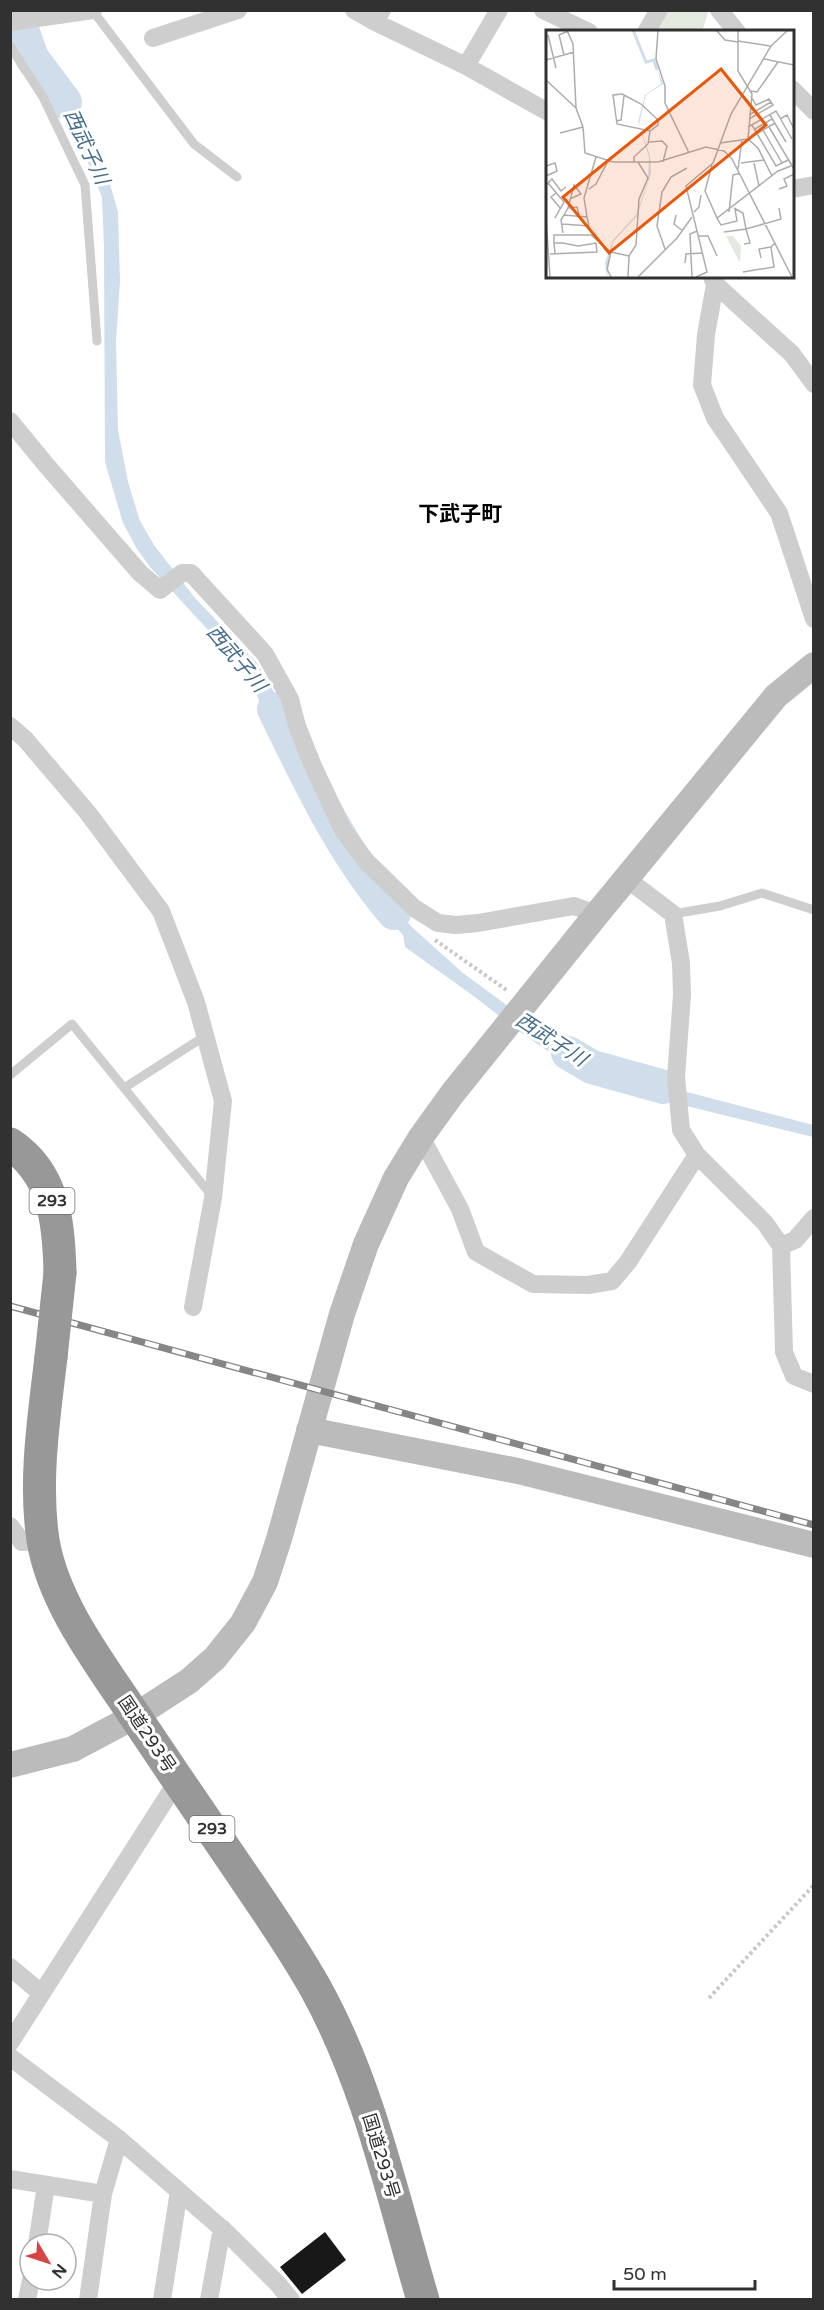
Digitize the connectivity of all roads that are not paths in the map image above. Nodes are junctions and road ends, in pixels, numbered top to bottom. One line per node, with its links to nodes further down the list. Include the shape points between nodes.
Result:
1 (238, 10): 13 (street)
2 (354, 10): 8 (street)
3 (499, 10): 15 (street)
4 (543, 10): 10 (street)
5 (659, 10): 11 (street)
6 (719, 10): 12 (street)
7 (93, 11): 9 (street); 19 (lane, via 194,144)
8 (379, 16): 15 (street)
9 (10, 22)
10 (585, 30)
11 (646, 30)
12 (735, 30)
13 (153, 38)
14 (10, 46): 23 (lane, via 44,97 84,184)
15 (466, 66): 17 (street)
16 (794, 91): 18 (street)
17 (546, 111)
18 (813, 111)
19 (237, 177)
20 (813, 184): 21 (street)
21 (794, 189)
22 (714, 280): 24 (street, via 792,354); 26 (street, via 702,385 715,418 778,513)
23 (97, 341)
24 (813, 384)
25 (10, 421): 31 (street, via 140,573 160,590 182,573 191,573 266,654 290,699 313,766 343,830 366,861 414,909 438,924 456,925 574,906)
26 (813, 619)
27 (813, 665): 29 (street, via 776,696)
28 (10, 726): 33 (street, via 88,813 161,910)
29 (627, 879): 31 (street); 32 (street)
30 (813, 910): 32 (lane, via 762,893 720,906)
31 (597, 914): 36 (street)
32 (673, 914): 38 (street, via 682,984 676,1077 681,1130)
33 (205, 1036): 35 (lane); 39 (street, via 223,1101)
34 (10, 1075): 35 (lane, via 72,1024)
35 (124, 1088): 39 (lane)
36 (421, 1137): 38 (street, via 459,1209 476,1252 533,1284 588,1285 612,1281); 44 (street, via 396,1178 366,1244)
37 (10, 1144): 46 (highway, 国道293号 / 293, bridge, via 36,1167 51,1192 59,1228 60,1273 41,1466)
38 (697, 1155): 41 (street, via 765,1223)
39 (213, 1198): 42 (street)
40 (813, 1218): 41 (street, via 795,1240)
41 (781, 1246): 43 (street, via 784,1352 794,1376)
42 (193, 1307)
43 (813, 1384)
44 (309, 1430): 47 (street, via 518,1471); 48 (street, via 265,1582 243,1623 215,1658 189,1681)
45 (10, 1526): 46 (street, via 22,1542)
46 (43, 1541): 48 (highway, 国道293号 / 293, via 78,1629)
47 (813, 1545)
48 (135, 1716): 49 (street, via 73,1749); 50 (highway, 国道293号 / 293)
49 (10, 1765)
50 (178, 1780): 52 (street); 66 (highway, 国道293号 / 293, via 318,1992 376,2134)
51 (10, 1967): 52 (street)
52 (40, 1994): 53 (street)
53 (10, 2043)
54 (10, 2057): 55 (street)
55 (119, 2139): 58 (street); 59 (street)
56 (10, 2179): 57 (street)
57 (46, 2185): 59 (street); 61 (street)
58 (179, 2191): 60 (street); 63 (street)
59 (103, 2194): 62 (street)
60 (222, 2228): 64 (street); 65 (street)
61 (39, 2232)
62 (88, 2300)
63 (162, 2300)
64 (209, 2300)
65 (291, 2300)
66 (423, 2300)

